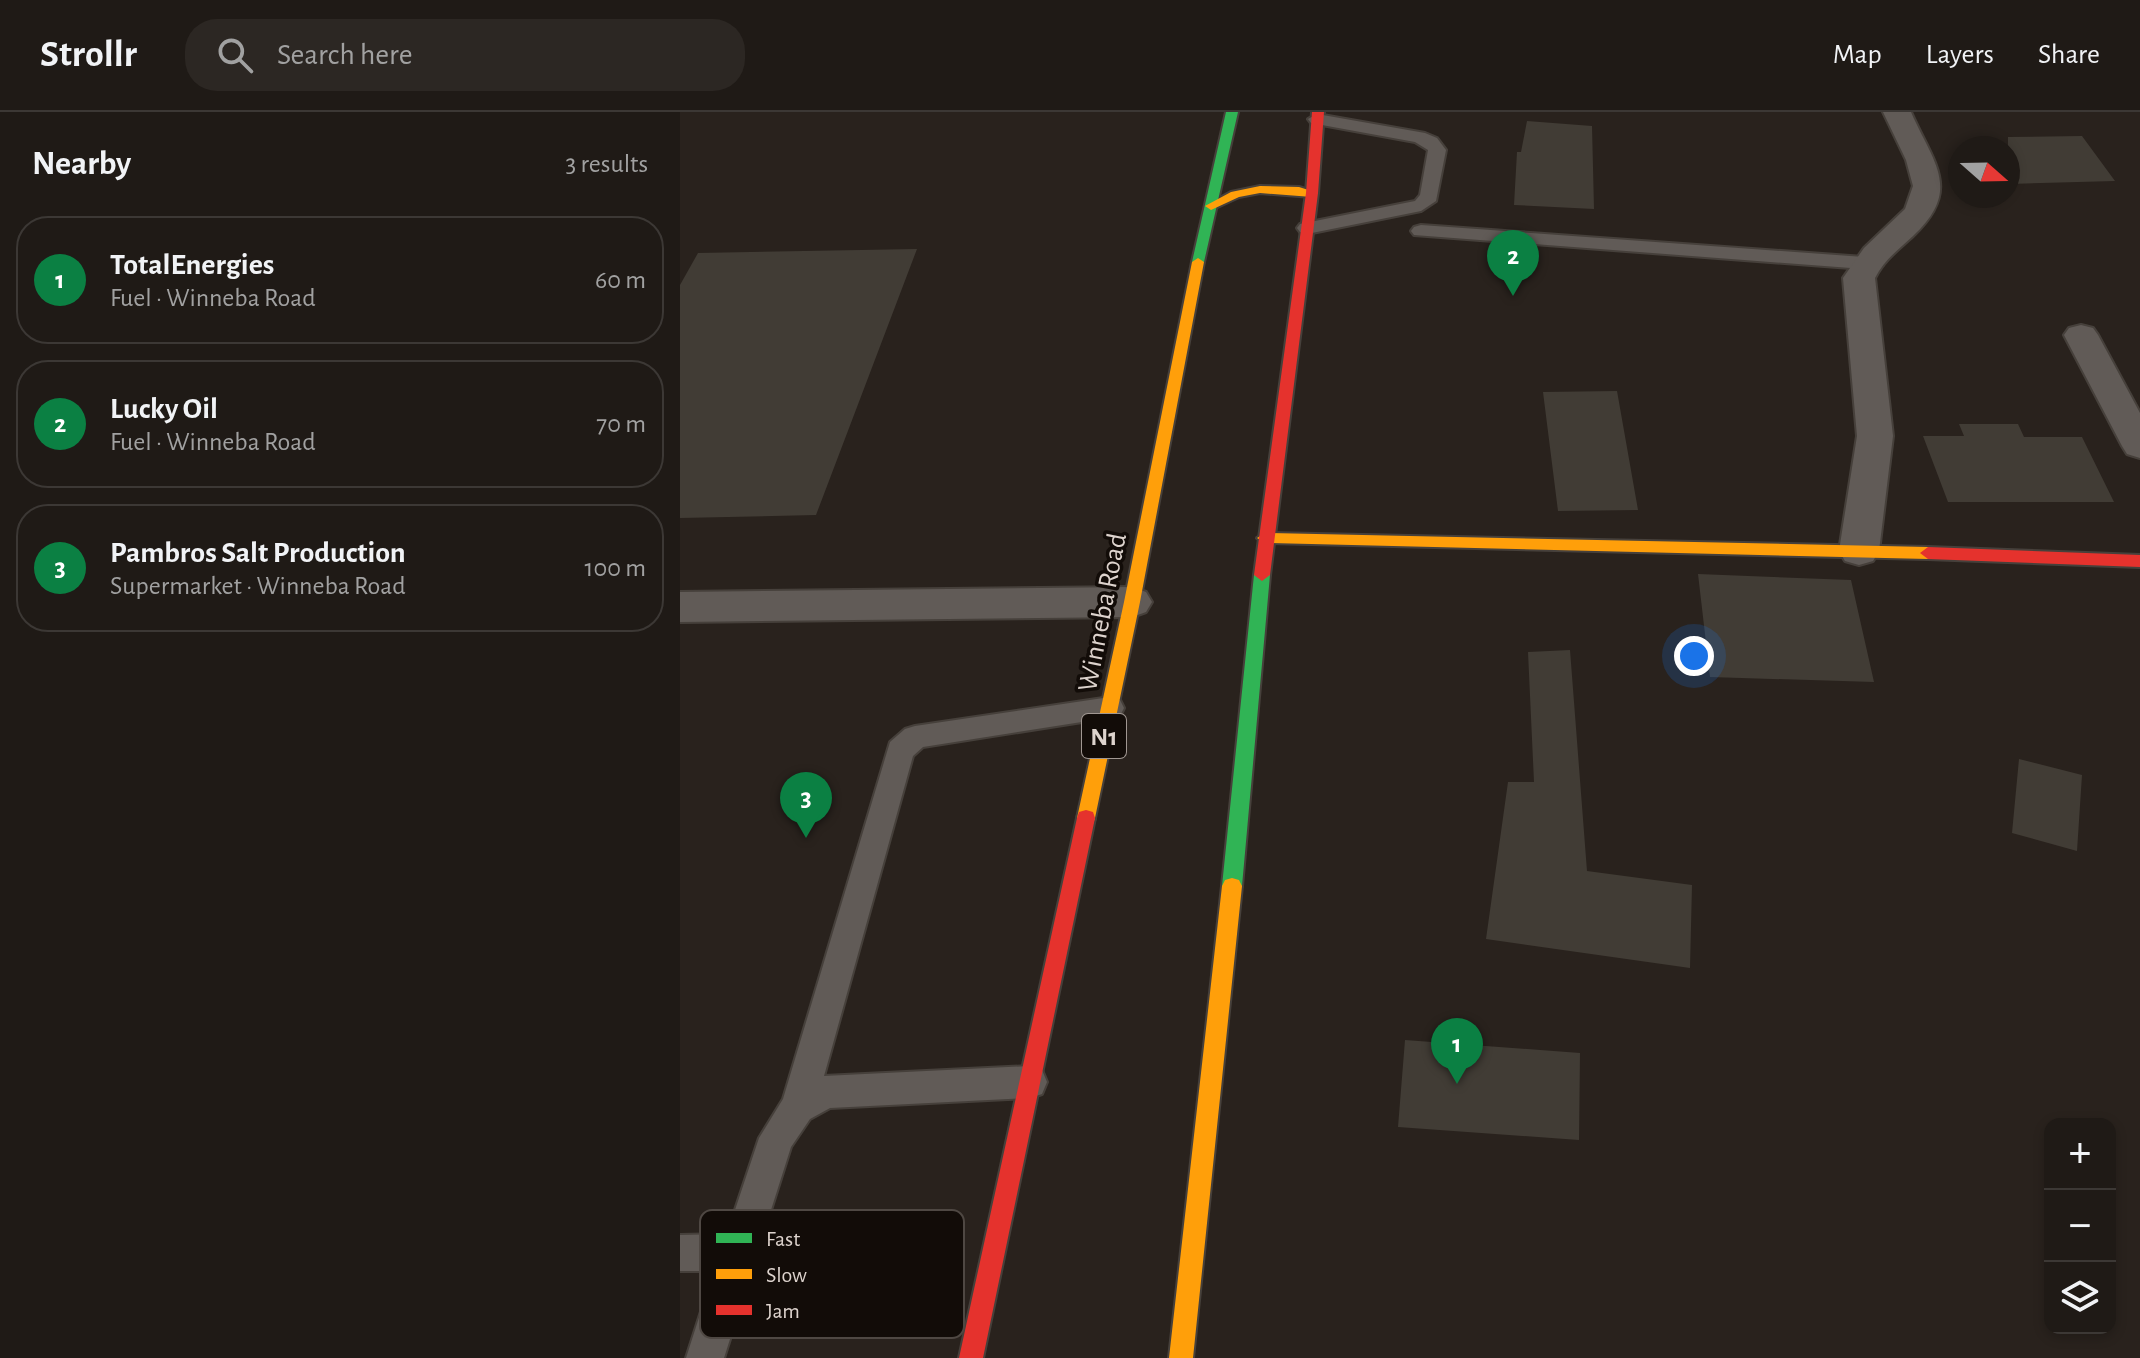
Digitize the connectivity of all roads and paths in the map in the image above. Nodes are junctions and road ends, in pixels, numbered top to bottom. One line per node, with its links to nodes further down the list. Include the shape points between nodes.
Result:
1 (1232, 112): 5 (main road, Winneba Road / N1)
2 (1897, 112): 8 (street, via 1928,186 1919,213)
3 (1317, 116): 4 (main road); 6 (lane, via 1419,137 1437,150 1429,197 1421,205)
4 (1312, 193): 5 (main road, via 1256,189 1223,197); 6 (main road)
5 (1211, 206): 14 (main road, Winneba Road / N1)
6 (1307, 228): 11 (main road)
7 (1421, 231): 8 (lane)
8 (1864, 263): 12 (street, via 1859,278 1875,436)
9 (2081, 335): 10 (street)
10 (2140, 446)
11 (1265, 538): 12 (main road); 25 (main road)
12 (1859, 551): 13 (main road)
13 (2140, 561)
14 (1132, 602): 15 (street); 16 (main road, Winneba Road / N1)
15 (680, 607)
16 (1110, 708): 17 (main road, Winneba Road / N1); 18 (lane, via 928,734 900,750)
17 (1030, 1082): 18 (lane, via 826,1092); 24 (main road, Winneba Road / N1)
18 (798, 1107): 19 (lane, via 776,1138)
19 (753, 1210)
20 (680, 1253): 21 (lane)
21 (700, 1253)
22 (712, 1338): 23 (lane)
23 (705, 1358)
24 (971, 1358)
25 (1181, 1358)

